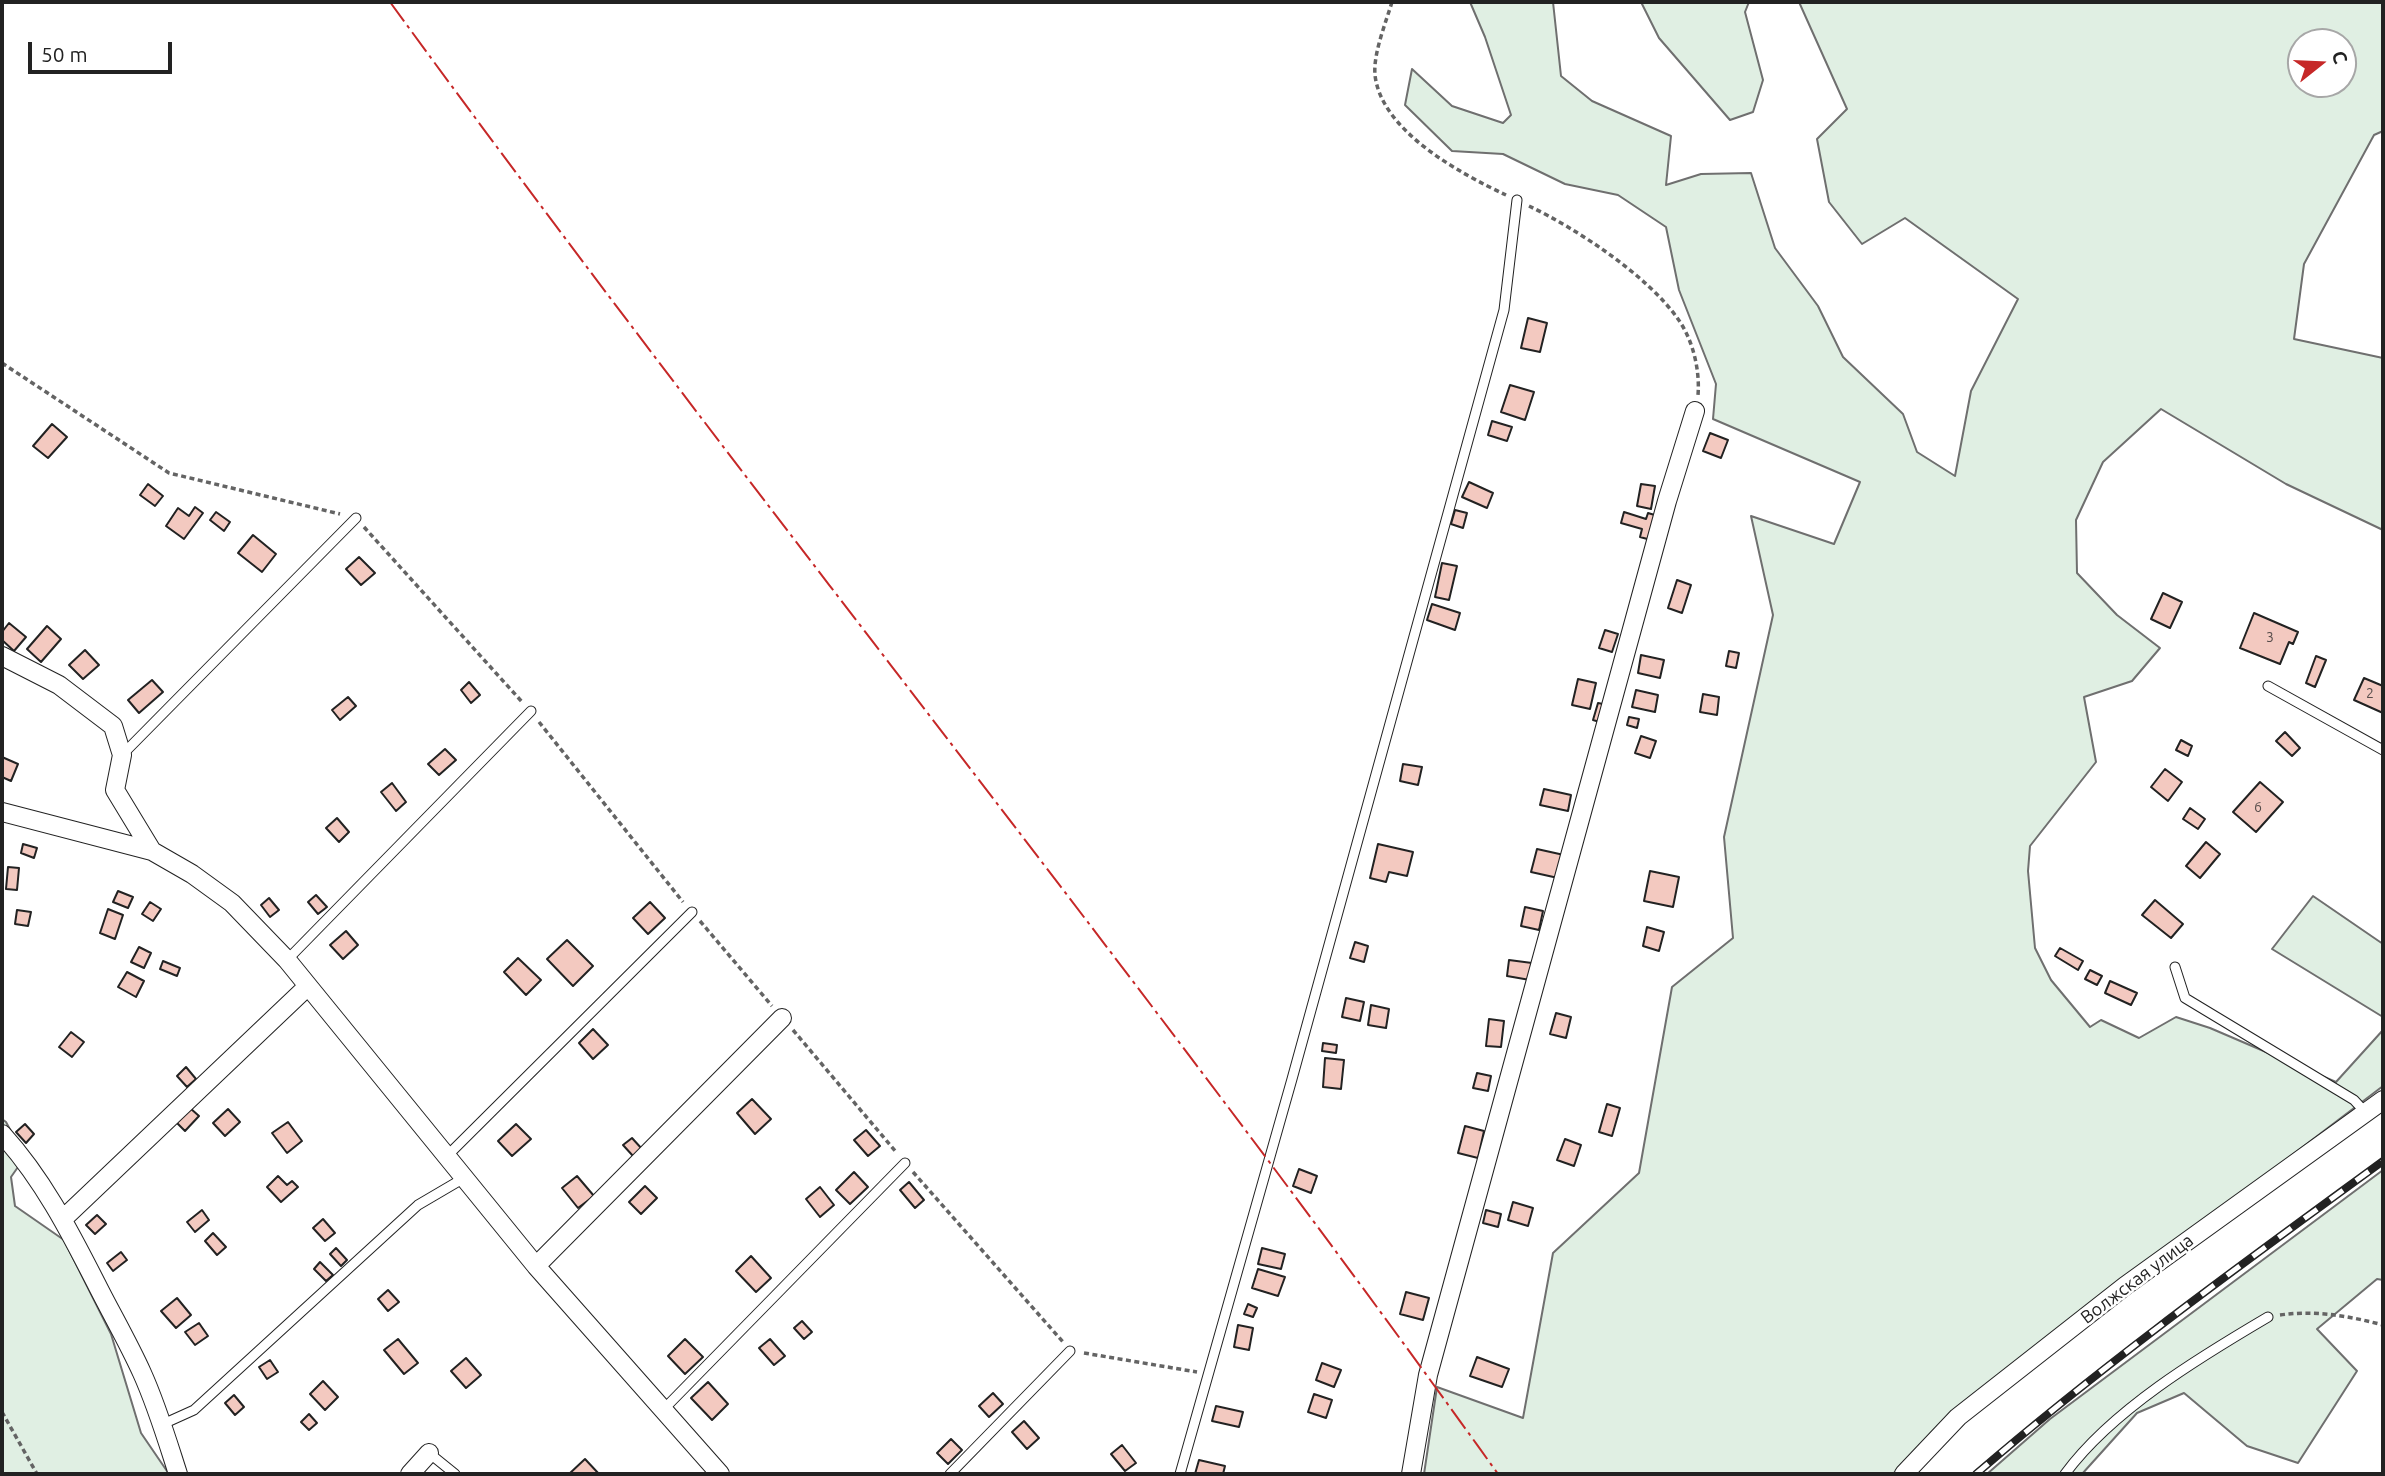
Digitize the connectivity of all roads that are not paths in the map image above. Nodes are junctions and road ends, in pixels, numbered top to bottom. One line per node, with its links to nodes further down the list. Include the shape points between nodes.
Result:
1 (1517, 200): 34 (lane, via 1504,310)
2 (1695, 411): 35 (street, via 1428,1375)
3 (356, 518): 8 (lane)
4 (2, 656): 8 (street, via 59,685 113,726)
5 (2268, 686): 7 (lane)
6 (531, 711): 12 (lane)
7 (2383, 750)
8 (122, 755): 10 (street, via 115,790)
9 (2, 812): 10 (street)
10 (152, 851): 12 (street, via 232,902)
11 (692, 912): 19 (lane)
12 (287, 960): 14 (street)
13 (2175, 967): 17 (lane, via 2185,998 2354,1100)
14 (307, 987): 19 (street); 22 (street)
15 (782, 1018): 23 (street)
16 (2383, 1100): 17 (street, Волжская улица)
17 (2366, 1112): 36 (street, Волжская улица, via 2125,1286 1958,1417)
18 (2, 1134): 22 (street)
19 (446, 1157): 21 (street)
20 (905, 1163): 26 (lane)
21 (464, 1178): 23 (street); 27 (lane, via 418,1205 194,1410)
22 (63, 1219): 27 (street)
23 (536, 1266): 26 (street)
24 (2268, 1317): 37 (lane, via 2131,1408 2077,1457)
25 (1070, 1351): 33 (lane)
26 (663, 1410): 32 (street)
27 (163, 1424): 29 (street)
28 (429, 1453): 30 (street); 31 (lane)
29 (178, 1474)
30 (410, 1474)
31 (455, 1474)
32 (720, 1474)
33 (950, 1474)
34 (1180, 1474)
35 (1411, 1474)
36 (1904, 1474)
37 (2065, 1474)

